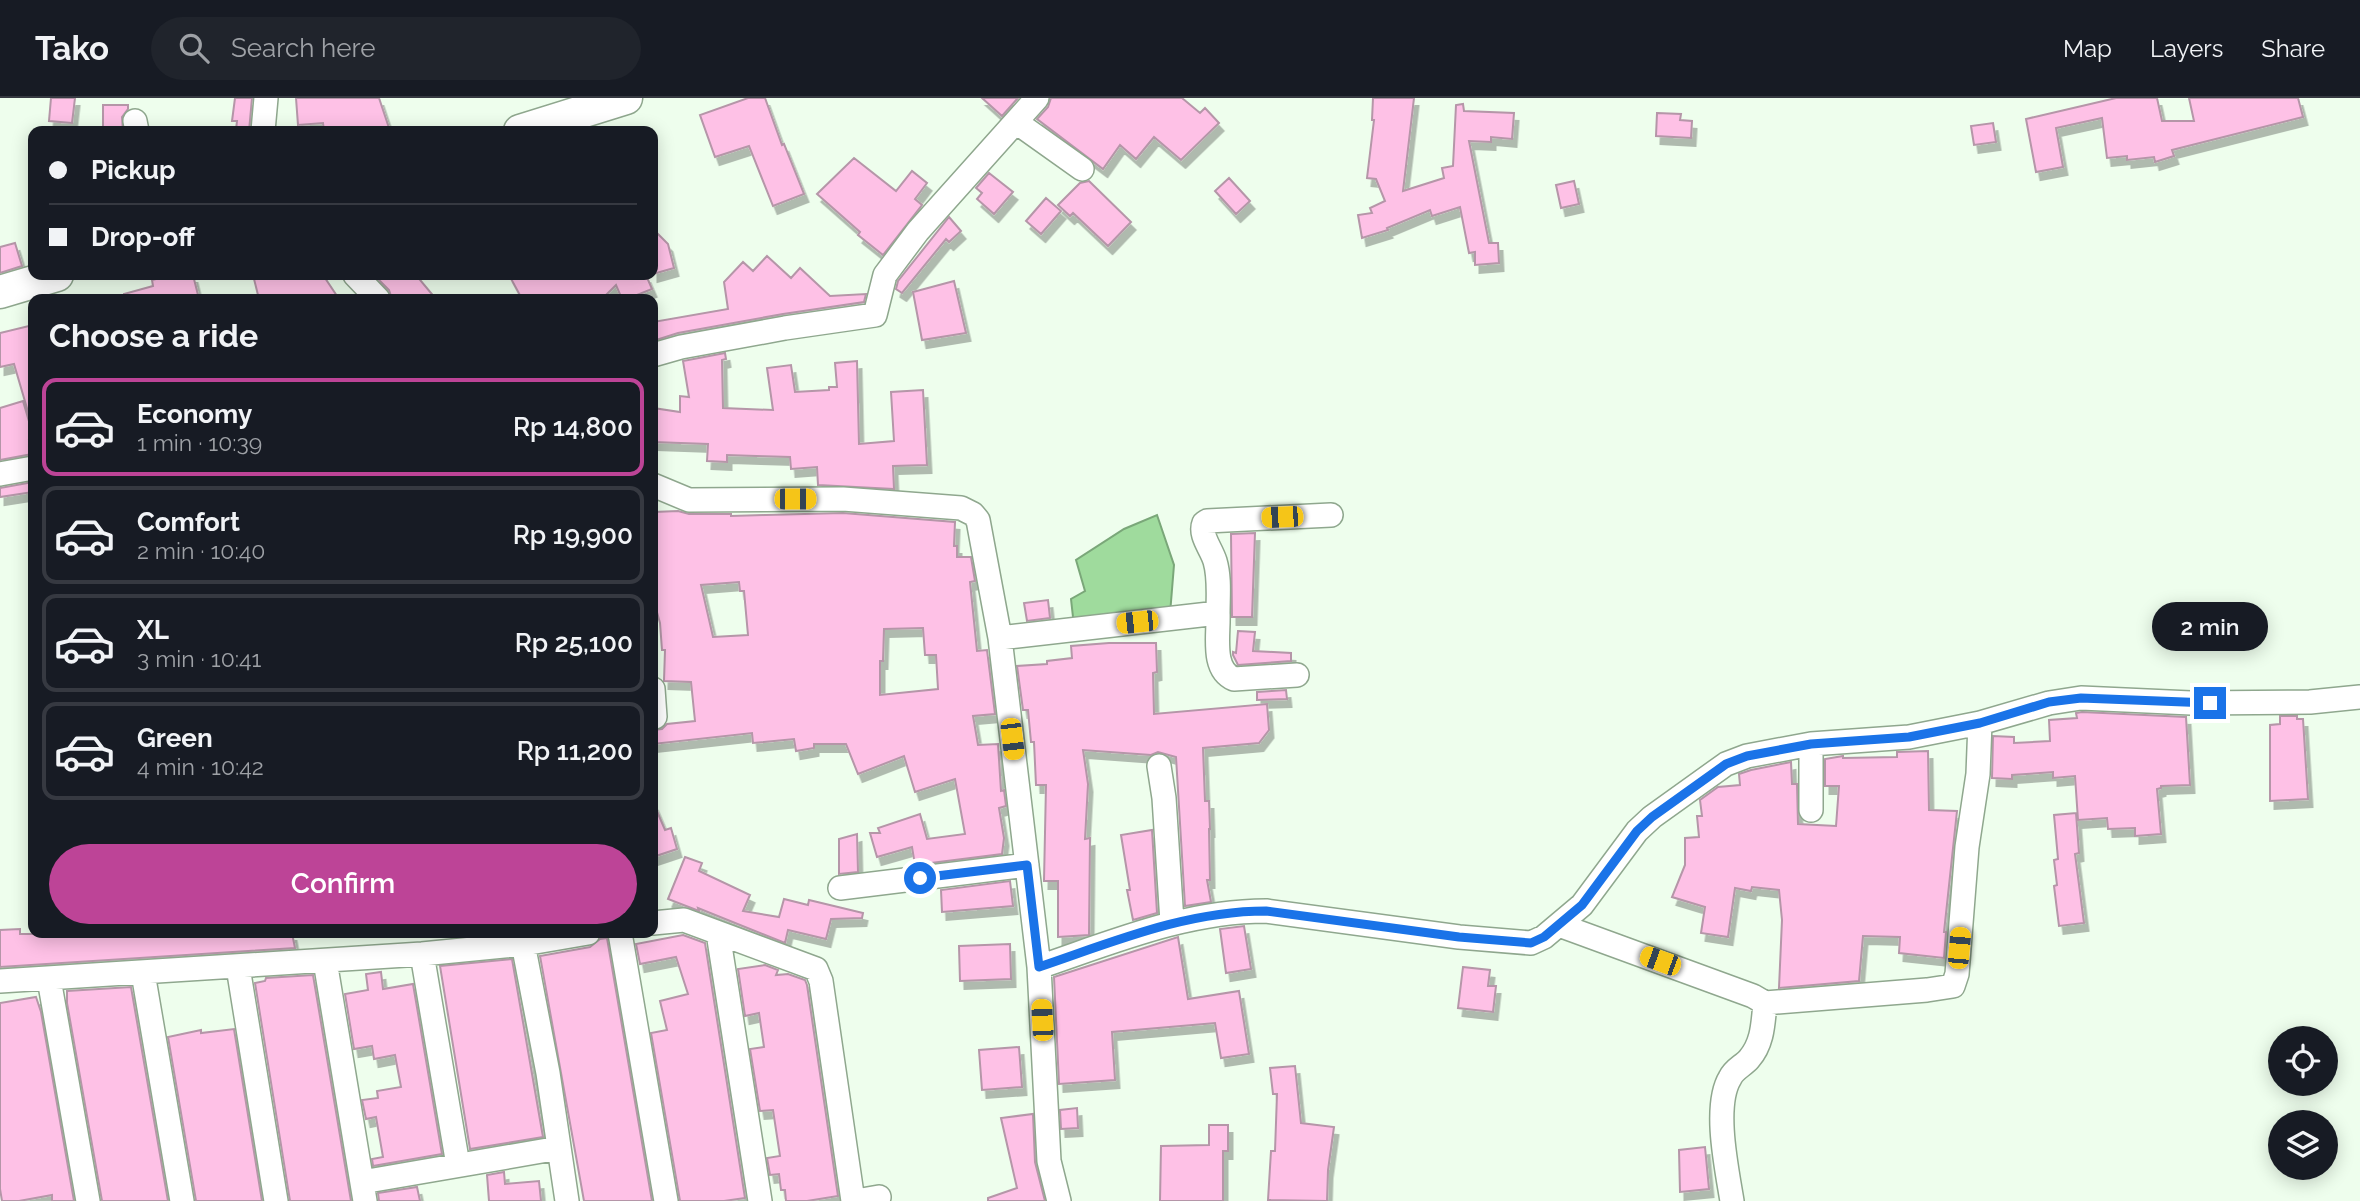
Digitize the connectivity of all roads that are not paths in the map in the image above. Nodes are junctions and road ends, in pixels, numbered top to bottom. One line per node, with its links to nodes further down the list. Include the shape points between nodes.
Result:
1 (266, 98): 5 (street)
2 (626, 98): 6 (main road)
3 (1037, 98): 4 (street)
4 (1016, 122): 7 (street); 12 (street, via 918,231 885,275 874,315)
5 (263, 126)
6 (536, 126)
7 (1082, 169)
8 (40, 280): 10 (main road)
9 (360, 280): 11 (street)
10 (0, 292)
11 (373, 294)
12 (658, 354)
13 (28, 469): 14 (street)
14 (0, 474)
15 (658, 487): 18 (street, via 689,500 843,499 967,510 980,526)
16 (1331, 515): 17 (street, via 1207,521 1203,534 1219,577)
17 (1218, 613): 18 (street); 19 (street, via 1219,666 1226,675 1234,679)
18 (1000, 638): 25 (street)
19 (1297, 674)
20 (2360, 697): 21 (street, via 2191,704 2081,698 2049,702)
21 (1980, 723): 22 (street, via 1909,737); 40 (street, via 1953,986)
22 (1811, 744): 24 (street); 29 (street, via 1726,764 1663,809 1637,831 1582,905)
23 (1159, 766): 27 (street)
24 (1811, 810)
25 (1027, 865): 26 (street); 36 (street)
26 (840, 888)
27 (1172, 922): 29 (street, via 1266,911 1521,944 1538,941); 36 (street)
28 (658, 923): 30 (street, via 684,920)
29 (1559, 925): 40 (street)
30 (718, 933): 50 (street); 51 (street, via 816,969)
31 (621, 938): 49 (street)
32 (523, 939): 33 (street); 41 (street)
33 (422, 954): 34 (street); 42 (street)
34 (325, 961): 35 (street); 43 (street)
35 (238, 967): 37 (street); 47 (street)
36 (1039, 967): 52 (street, via 1049,1161)
37 (143, 973): 38 (street); 46 (street)
38 (49, 979): 39 (street); 45 (street)
39 (0, 981)
40 (1765, 1003): 53 (street, via 1760,1043 1728,1080 1725,1094 1721,1124)
41 (559, 1148): 42 (street); 48 (street)
42 (458, 1165): 43 (street)
43 (363, 1191)
44 (879, 1197): 51 (street)
45 (88, 1201)
46 (182, 1201)
47 (276, 1201)
48 (567, 1201)
49 (666, 1201)
50 (760, 1201)
51 (855, 1201)
52 (1059, 1201)
53 (1732, 1201)

